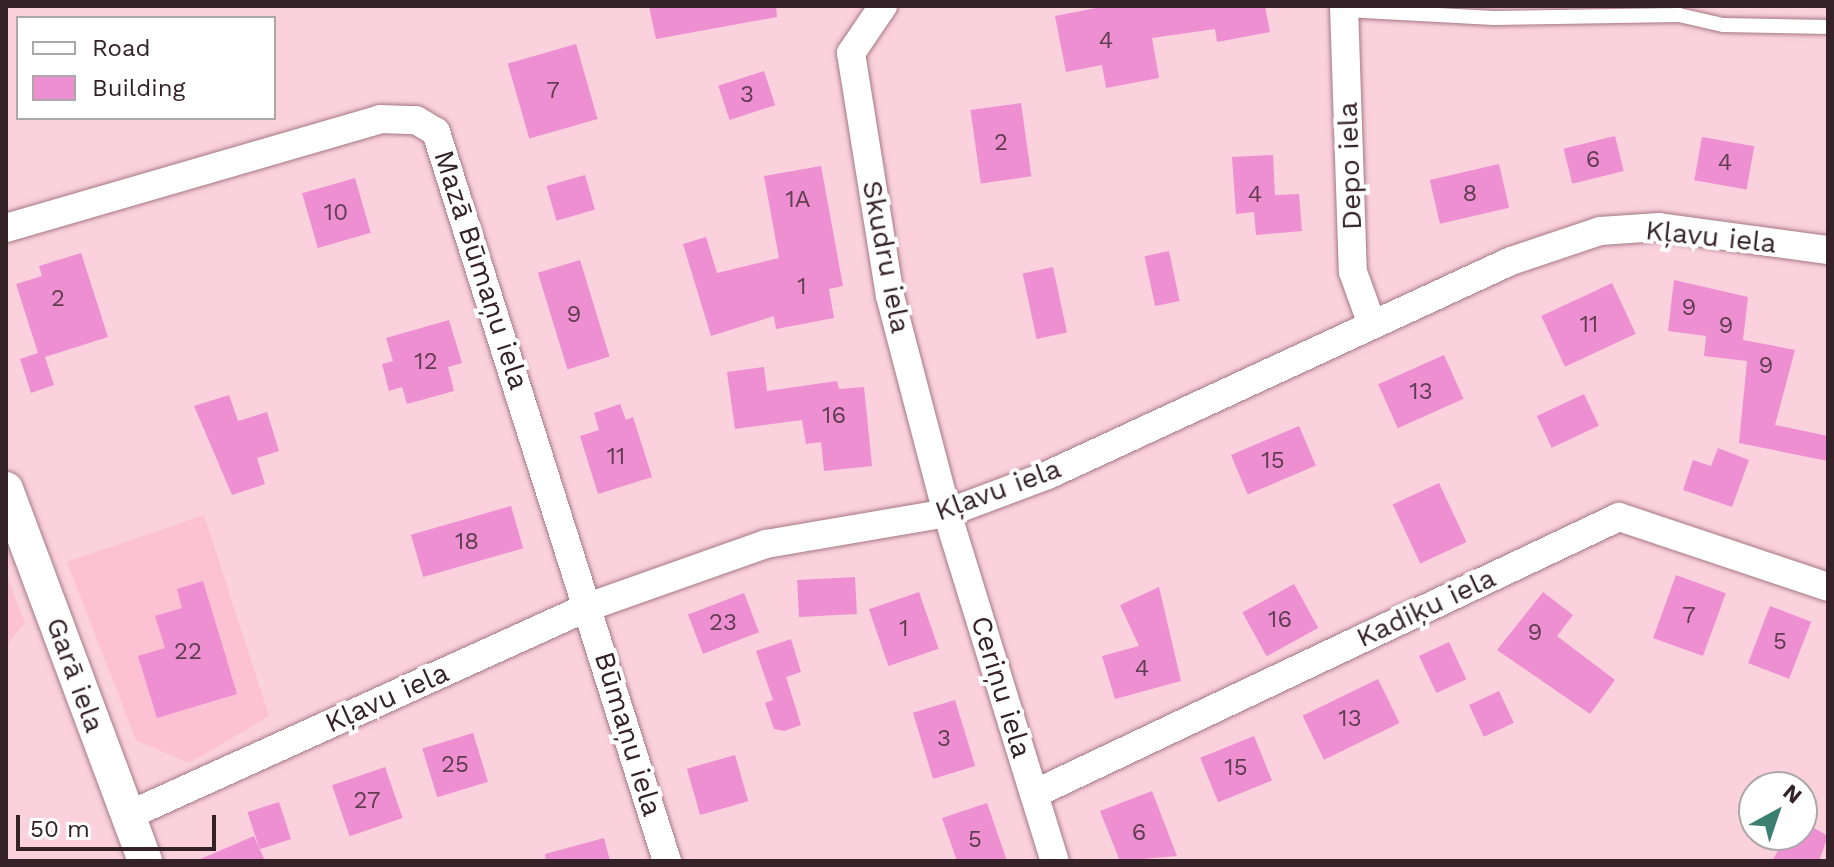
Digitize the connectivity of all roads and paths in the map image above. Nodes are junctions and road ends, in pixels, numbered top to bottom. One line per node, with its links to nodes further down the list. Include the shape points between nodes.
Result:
1 (883, 6): 8 (street, Skudru iela, via 851,53 890,296)
2 (1344, 8): 3 (lane, via 1494,18 1679,15 1723,25); 6 (street, Depo iela, via 1353,272)
3 (1828, 27)
4 (6, 228): 11 (street, Mazā Būmaņu iela, via 380,119 416,120 436,132)
5 (1828, 250): 6 (street, Kļavu iela, via 1659,227 1600,231)
6 (1371, 322): 8 (street, Kļavu iela, via 1048,475)
7 (6, 489): 9 (street, Garā iela)
8 (947, 513): 11 (street, Kļavu iela, via 766,544); 12 (street, Ceriņu iela)
9 (16, 543): 13 (street, Garā iela)
10 (1828, 587): 12 (street, Kadiķu iela, via 1619,517)
11 (588, 607): 13 (street, Kļavu iela); 15 (street, Būmaņu iela)
12 (1034, 794): 16 (street, Ceriņu iela)
13 (127, 816): 14 (street, Garā iela)
14 (145, 861)
15 (667, 861)
16 (1055, 861)

